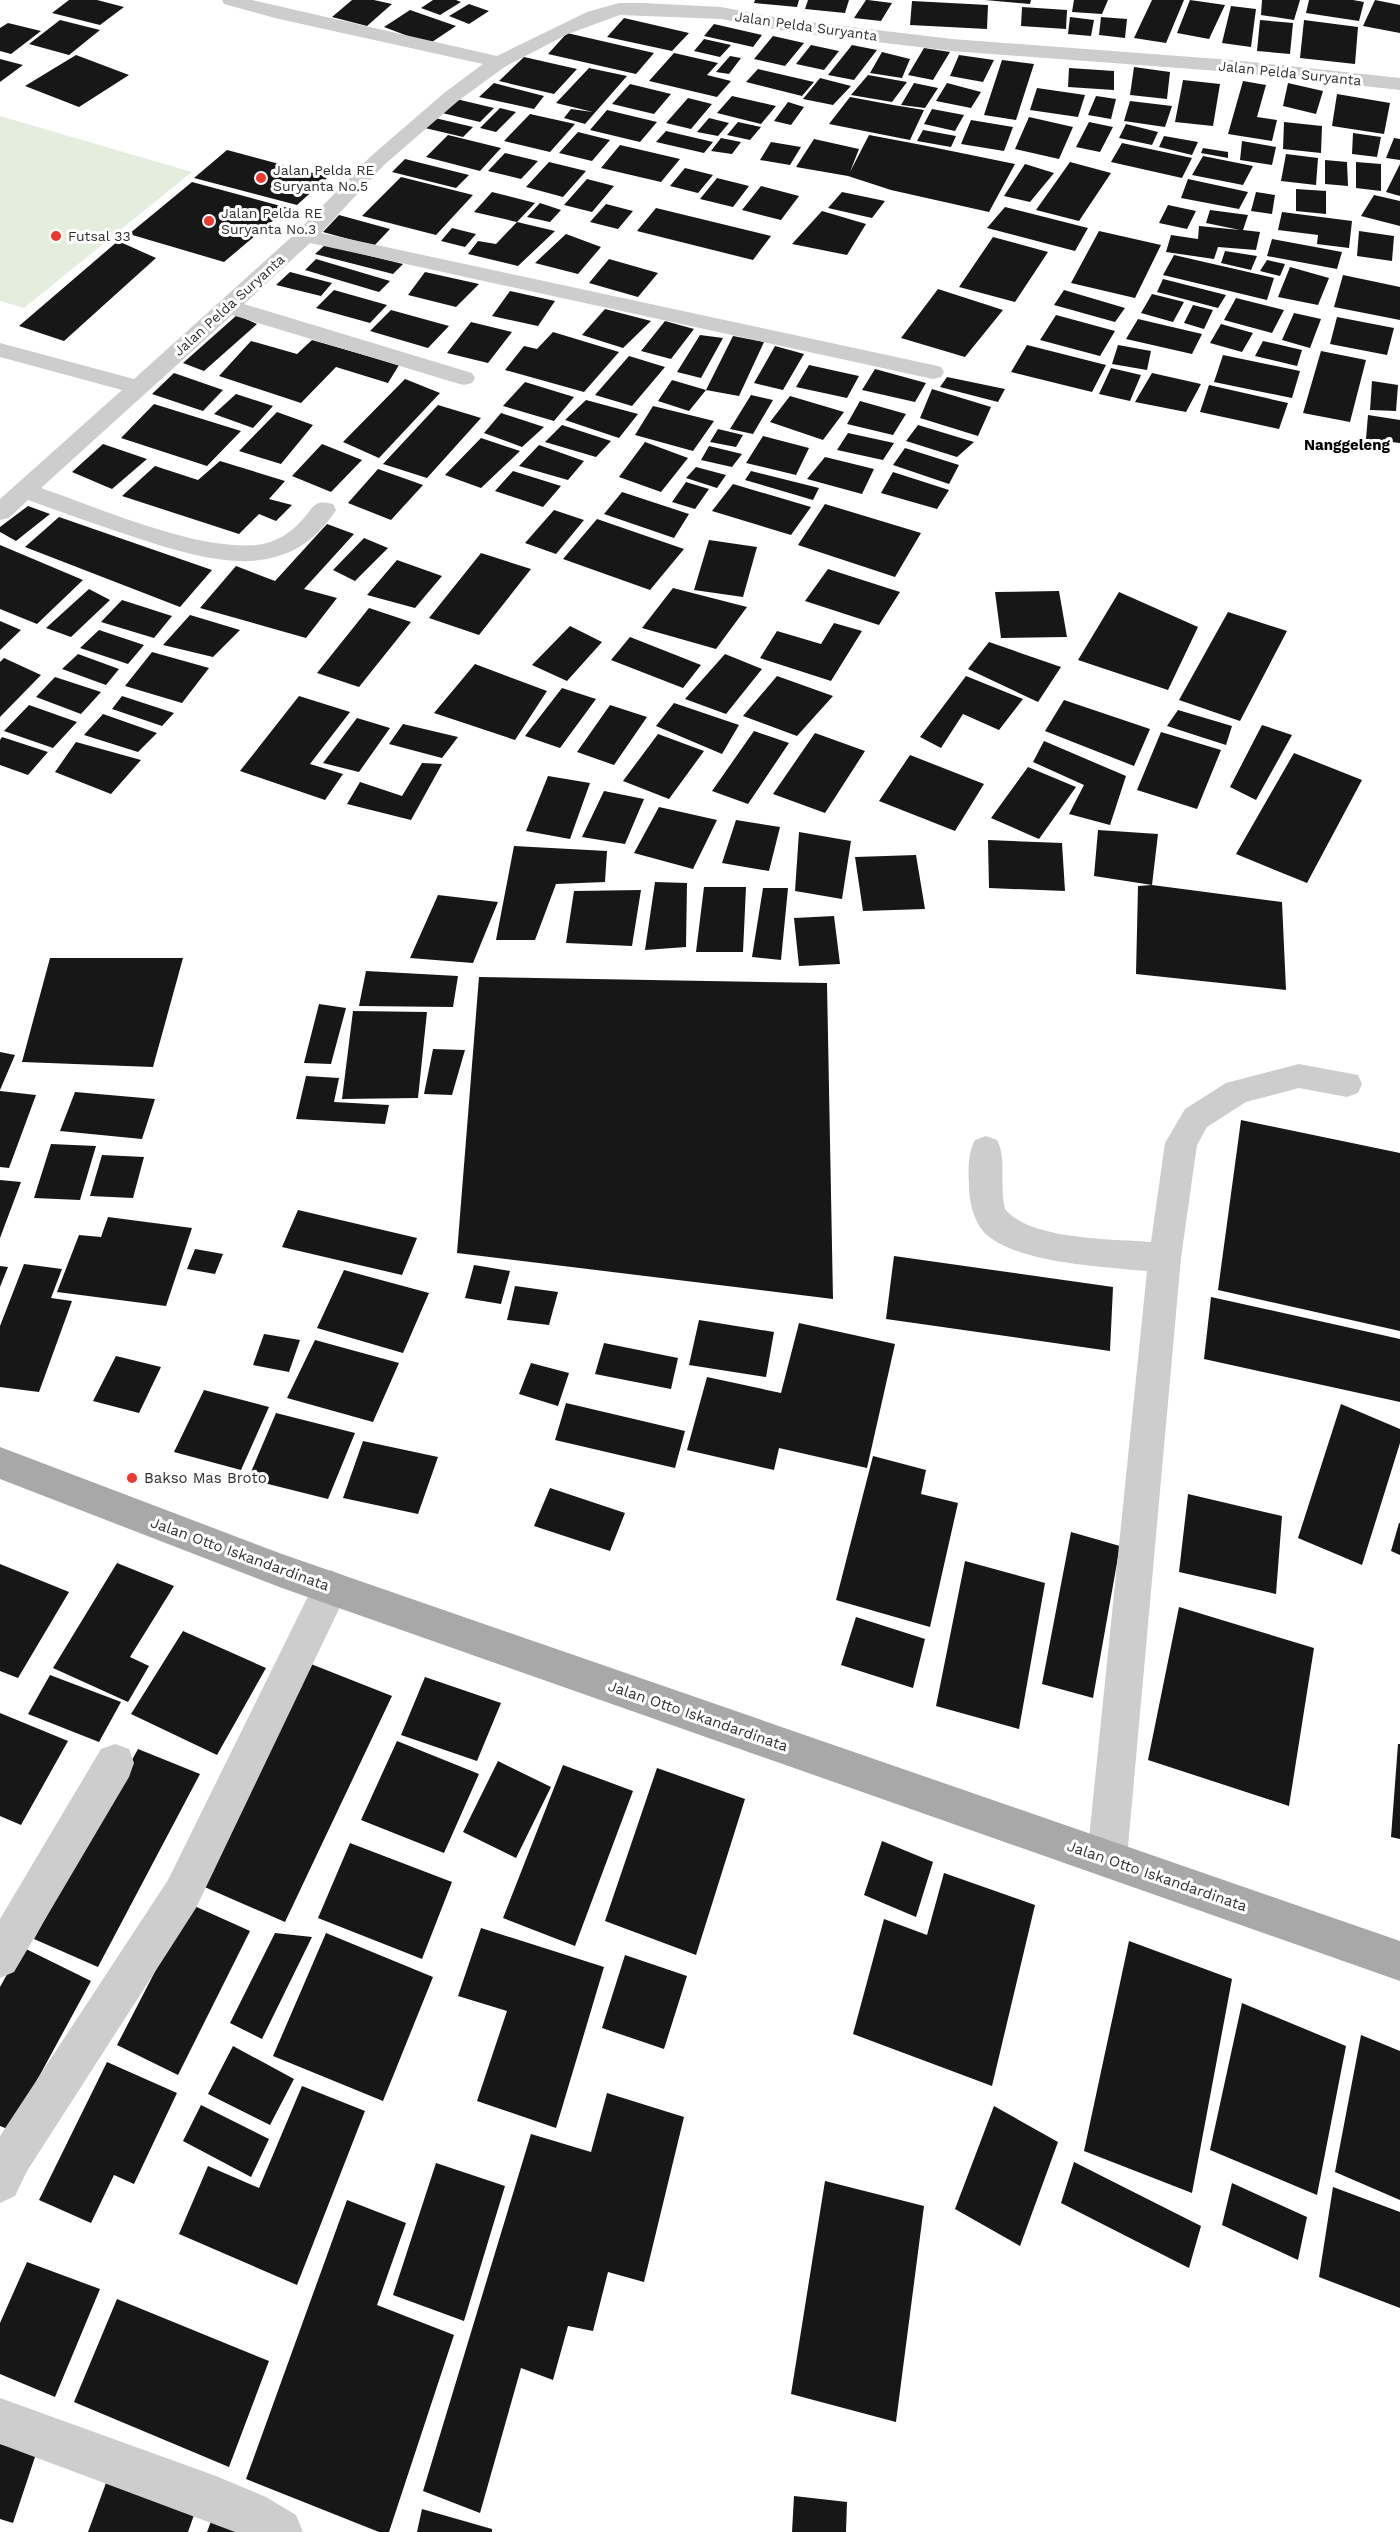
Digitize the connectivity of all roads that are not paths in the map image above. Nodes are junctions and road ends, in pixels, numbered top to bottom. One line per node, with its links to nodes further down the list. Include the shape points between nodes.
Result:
1 (231, 0): 3 (street)
2 (727, 7): 3 (street, Jalan Pelda Suryanta, via 619,9 561,30); 4 (street, Jalan Pelda Suryanta, via 796,26 952,45 1232,66)
3 (499, 62): 5 (street, Jalan Pelda Suryanta, via 451,97 377,161)
4 (1400, 84)
5 (306, 236): 6 (street, Jalan Pelda Suryanta); 8 (street)
6 (227, 306): 9 (street); 10 (street, Jalan Pelda Suryanta)
7 (0, 350): 10 (street)
8 (933, 372)
9 (464, 378)
10 (138, 387): 11 (street, Jalan Pelda Suryanta)
11 (26, 491): 12 (street, via 201,550 235,553 281,548 305,532); 13 (street, Jalan Pelda Suryanta)
12 (324, 510)
13 (0, 513)
14 (1347, 1084): 16 (street, via 1299,1076 1237,1092 1196,1118 1181,1143)
15 (986, 1149): 16 (street, via 988,1208 997,1225 1011,1234 1024,1240)
16 (1165, 1258): 20 (street)
17 (0, 1463): 18 (main road, Jalan Otto Iskandardinata)
18 (332, 1588): 20 (main road, Jalan Otto Iskandardinata); 23 (street, via 182,1894)
19 (115, 1763): 21 (street)
20 (1107, 1858): 22 (main road, Jalan Otto Iskandardinata)
21 (0, 1958)
22 (1400, 1961)
23 (4, 2162)
24 (0, 2421): 25 (street, via 216,2500)
25 (279, 2532)

